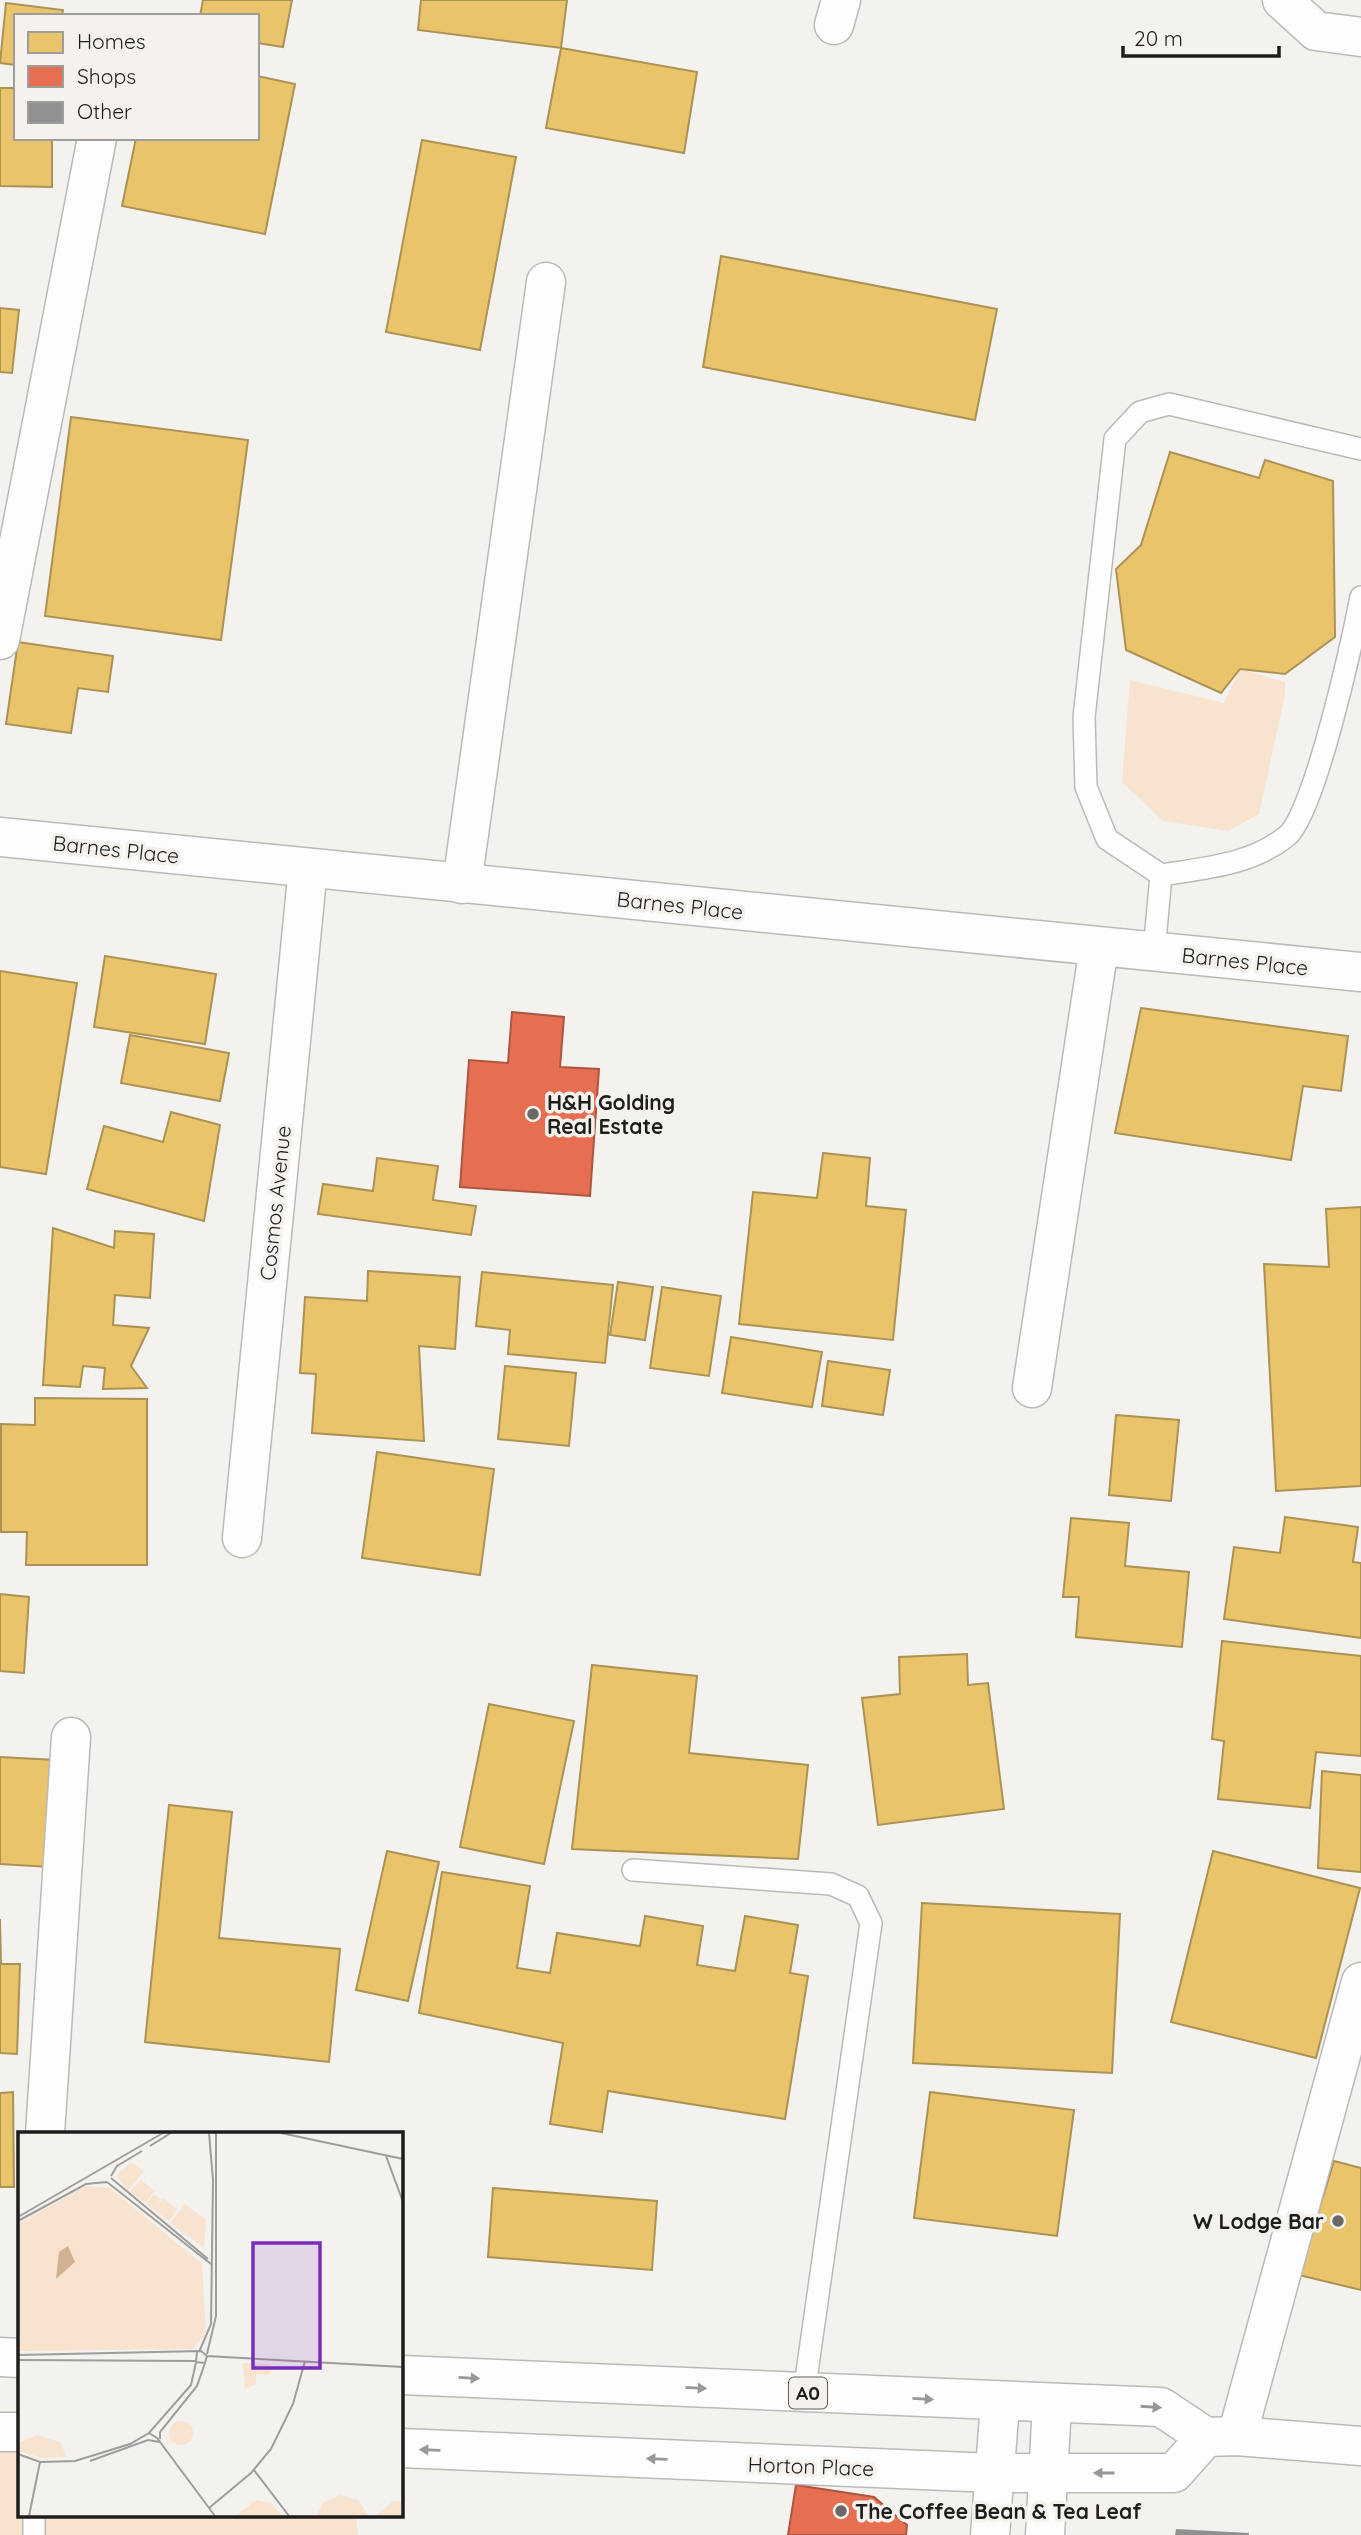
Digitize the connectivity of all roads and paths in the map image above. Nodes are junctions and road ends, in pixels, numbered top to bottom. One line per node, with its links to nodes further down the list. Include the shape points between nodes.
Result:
1 (1282, 0): 2 (main road, via 1317,31)
2 (1361, 37)
3 (97, 140): 7 (main road)
4 (546, 282): 11 (main road)
5 (1361, 449): 10 (lane, via 1169,404 1140,412 1115,439 1084,717 1086,787 1107,839)
6 (1361, 597): 10 (lane, via 1344,681 1308,796 1289,834 1238,863)
7 (0, 640)
8 (0, 837): 9 (main road, Barnes Place)
9 (308, 868): 11 (main road, Barnes Place); 16 (main road, Cosmos Avenue)
10 (1161, 875): 13 (lane)
11 (462, 884): 12 (main road, Barnes Place)
12 (1099, 947): 13 (main road, Barnes Place); 15 (main road)
13 (1154, 952): 14 (main road, Barnes Place)
14 (1361, 972)
15 (1032, 1388)
16 (242, 1538)
17 (71, 1737): 20 (main road)
18 (633, 1870): 24 (lane, via 831,1884 858,1896 871,1923)
19 (1361, 1982): 29 (main road)
20 (45, 2132)
21 (0, 2357): 22 (main road)
22 (18, 2358)
23 (402, 2375): 24 (main road, A0, one-way to 24)
24 (804, 2393): 25 (main road, A0, one-way to 25)
25 (1000, 2403): 26 (main road, A0); 32 (main road)
26 (1052, 2404): 29 (main road, A0, one-way to 29, via 1161,2407); 33 (main road)
27 (0, 2432): 28 (main road)
28 (18, 2432)
29 (1222, 2437): 30 (main road, A0); 33 (main road, Horton Place, one-way to 33, via 1174,2473)
30 (1361, 2446)
31 (402, 2448): 32 (main road, Horton Place, one-way to 31)
32 (994, 2473): 33 (main road, Horton Place); 34 (main road)
33 (1049, 2473): 35 (main road)
34 (990, 2535)
35 (1045, 2535)

